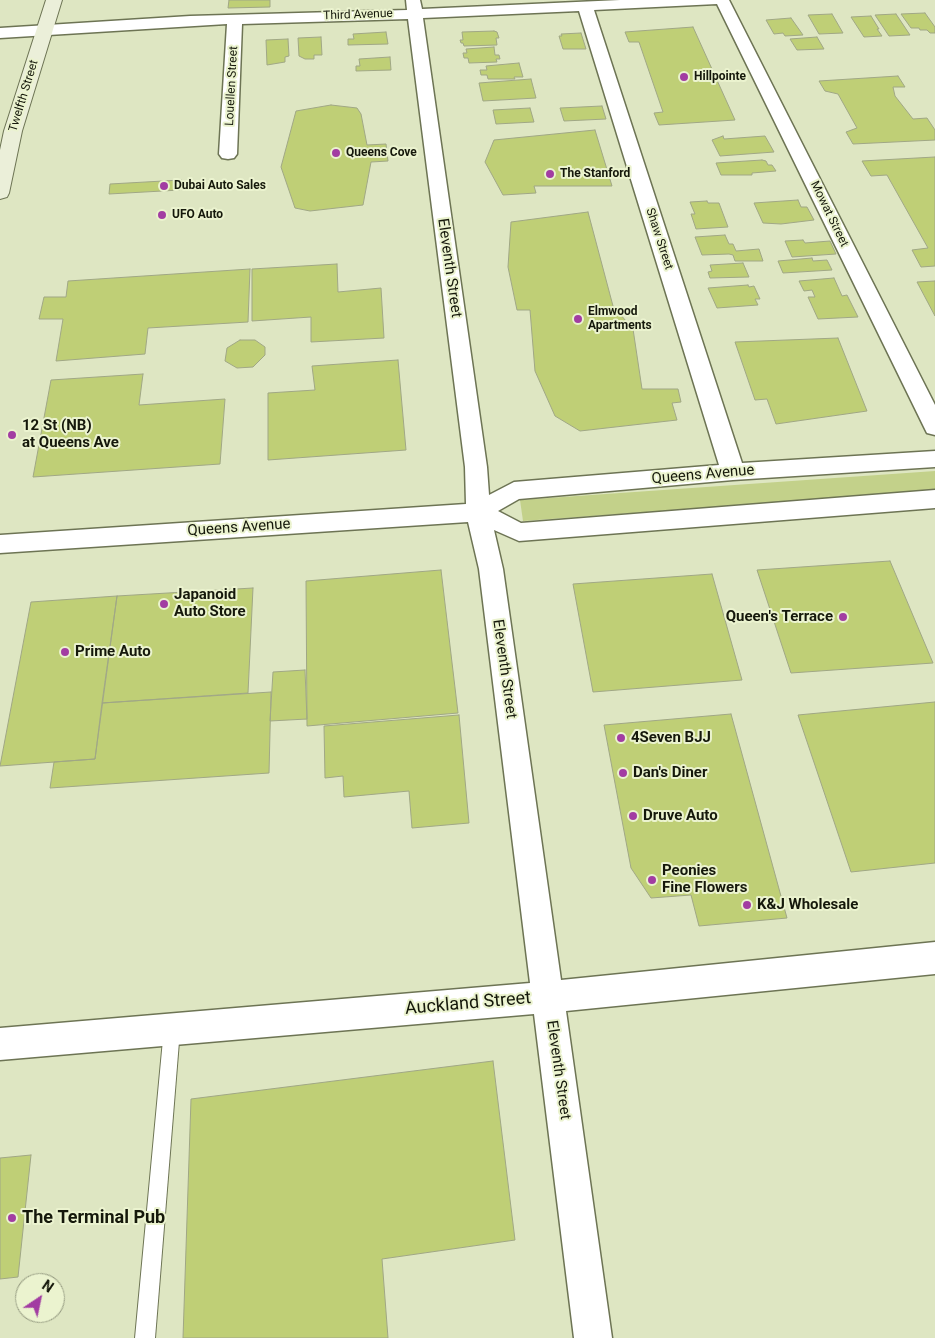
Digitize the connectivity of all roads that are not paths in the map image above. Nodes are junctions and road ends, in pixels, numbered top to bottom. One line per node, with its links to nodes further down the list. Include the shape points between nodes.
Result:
1 (54, 0): 7 (street, Twelfth Street)
2 (716, 0): 4 (street, Third Avenue)
3 (722, 0): 11 (street, Mowat Street)
4 (584, 6): 5 (street, Third Avenue); 13 (street, Shaw Street)
5 (414, 7): 6 (street, Third Avenue); 15 (street, Eleventh Street, via 476,466)
6 (235, 19): 7 (street, Third Avenue, via 191,14); 9 (street, Louellen Street)
7 (46, 30): 8 (street, Third Avenue); 10 (street, Twelfth Street, via 13,131)
8 (0, 33)
9 (228, 154)
10 (0, 193)
11 (935, 427)
12 (935, 459): 13 (street, Queens Avenue)
13 (733, 472): 15 (street, Queens Avenue, via 514,491)
14 (935, 499): 15 (street, Queens Avenue, via 519,532)
15 (478, 512): 16 (street, Queens Avenue); 18 (street, Eleventh Street, via 491,569)
16 (0, 544)
17 (935, 958): 18 (street, Auckland Street)
18 (548, 997): 19 (street, Auckland Street); 22 (street, Eleventh Street)
19 (172, 1029): 20 (street, Auckland Street); 21 (lane)
20 (0, 1044)
21 (145, 1338)
22 (593, 1338)

